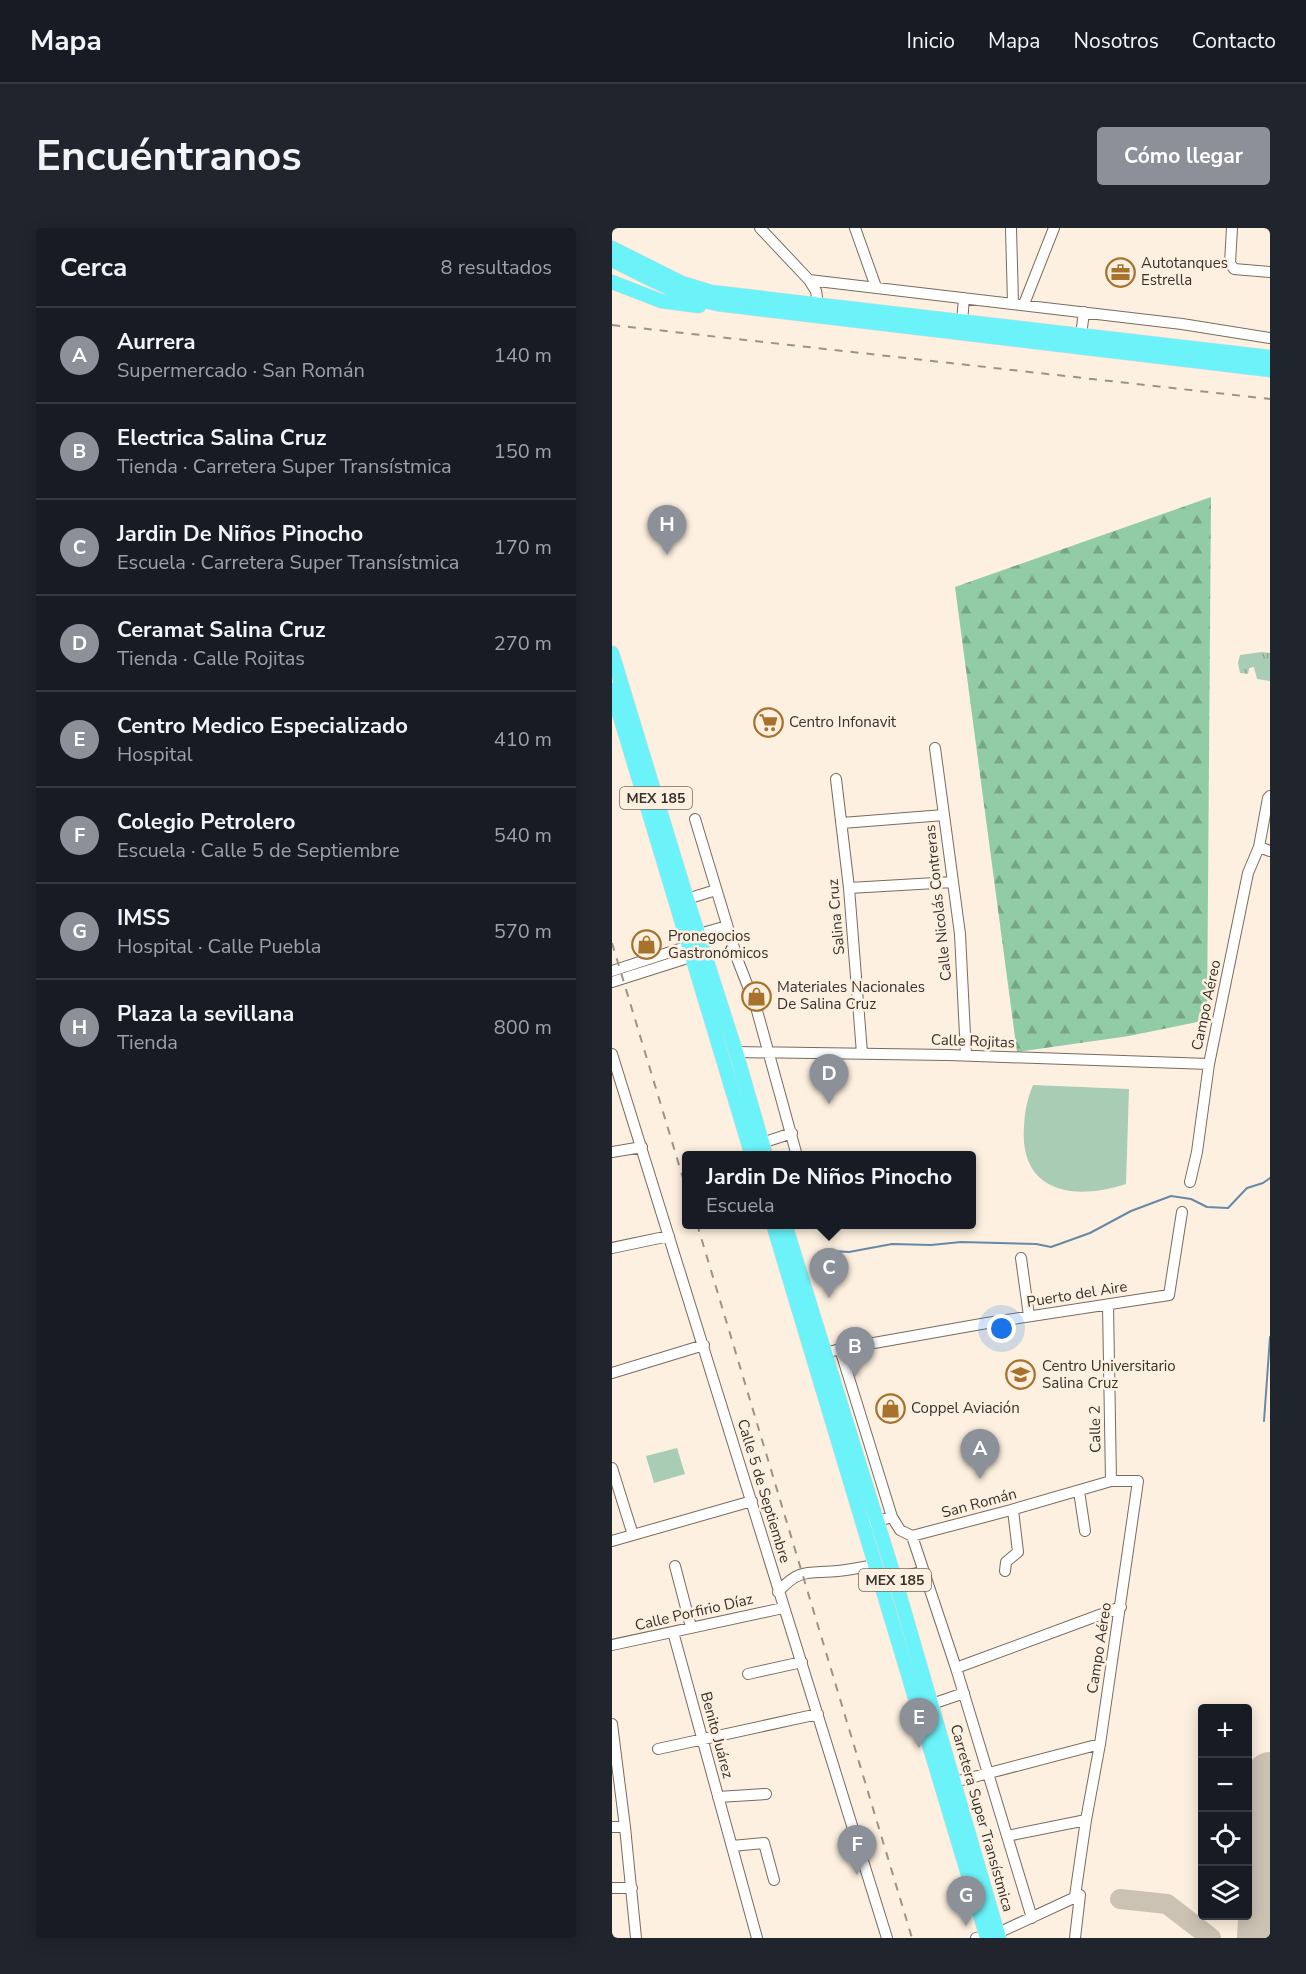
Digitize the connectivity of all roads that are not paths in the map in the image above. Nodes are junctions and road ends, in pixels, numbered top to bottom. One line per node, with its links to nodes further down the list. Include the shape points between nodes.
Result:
1 (760, 228): 8 (street)
2 (855, 228): 10 (street)
3 (1011, 228): 12 (street)
4 (1054, 228): 13 (street)
5 (1232, 228): 7 (street, via 1231,267)
6 (613, 252): 14 (main road, via 697,300); 15 (main road, via 682,284)
7 (1270, 272)
8 (809, 280): 10 (street); 15 (street, via 816,291)
9 (612, 282): 14 (main road, via 661,301)
10 (876, 287): 11 (street)
11 (964, 298): 12 (street); 17 (street)
12 (1012, 303): 13 (street)
13 (1024, 304): 16 (street)
14 (773, 312): 15 (main road)
15 (819, 312): 17 (main road); 21 (main road)
16 (1084, 312): 18 (street); 19 (street)
17 (962, 322): 18 (main road)
18 (1081, 335): 20 (main road)
19 (1270, 338)
20 (1270, 357)
21 (1270, 370)
22 (612, 653): 35 (main road, MEX 185)
23 (612, 690): 37 (main road, MEX 185)
24 (935, 748): 27 (street, Calle Nicolás Contreras)
25 (836, 779): 29 (street, Salina Cruz)
26 (1270, 796): 30 (street, Campo Aéreo)
27 (944, 815): 29 (street); 32 (street, Calle Nicolás Contreras)
28 (694, 819): 34 (street)
29 (842, 823): 33 (street, Salina Cruz)
30 (1259, 847): 31 (street); 45 (street, Campo Aéreo, via 1248,873)
31 (1270, 851)
32 (953, 882): 33 (street); 43 (street, Calle Nicolás Contreras, via 960,934)
33 (849, 888): 42 (street, Salina Cruz)
34 (716, 890): 35 (street); 36 (street)
35 (687, 899): 37 (main road, MEX 185)
36 (727, 926): 37 (street); 41 (street)
37 (697, 946): 38 (street); 39 (street); 40 (main road, MEX 185); 49 (main road, MEX 185)
38 (612, 971)
39 (612, 982)
40 (736, 1052): 41 (street, Calle Rojitas); 48 (main road, MEX 185)
41 (768, 1053): 42 (street, Calle Rojitas); 46 (street)
42 (862, 1053): 43 (street, Calle Rojitas)
43 (966, 1055): 45 (street, Calle Rojitas)
44 (613, 1058): 47 (street, Calle 5 de Septiembre)
45 (1209, 1064): 52 (street, Campo Aéreo)
46 (792, 1133): 48 (street); 50 (street)
47 (642, 1147): 51 (street); 56 (street, Calle 5 de Septiembre)
48 (764, 1149)
49 (751, 1151)
50 (796, 1151)
51 (612, 1152)
52 (1190, 1182)
53 (1182, 1212): 59 (street, Puerto del Aire, via 1169,1295)
54 (775, 1229): 63 (main road, Carretera Super Transístmica / MEX 185)
55 (786, 1229): 63 (main road, Carretera Super Transístmica / MEX 185)
56 (669, 1236): 57 (street); 61 (street, Calle 5 de Septiembre)
57 (612, 1248)
58 (1020, 1258): 60 (street)
59 (1108, 1305): 60 (street, Puerto del Aire); 66 (street, Calle 2)
60 (1029, 1316): 62 (street, Puerto del Aire)
61 (704, 1345): 64 (street); 69 (street, Calle 5 de Septiembre)
62 (840, 1349): 63 (street, Puerto del Aire); 71 (street)
63 (819, 1354): 72 (main road, Carretera Super Transístmica / MEX 185); 73 (main road, Carretera Super Transístmica / MEX 185)
64 (612, 1372)
65 (612, 1468): 75 (street)
66 (1111, 1481): 67 (street, San Román); 68 (street, San Román)
67 (1138, 1481): 84 (street, Campo Aéreo)
68 (1079, 1491): 70 (street, San Román); 74 (street)
69 (752, 1501): 75 (street); 83 (street, Calle 5 de Septiembre)
70 (1012, 1510): 76 (street, San Román); 81 (street, via 1018,1552 1006,1562)
71 (892, 1517): 72 (street); 76 (street, via 900,1530)
72 (877, 1521): 73 (street); 82 (main road, Carretera Super Transístmica / MEX 185)
73 (862, 1526): 78 (main road, Carretera Super Transístmica / MEX 185)
74 (1085, 1531)
75 (633, 1535): 77 (street)
76 (912, 1536): 80 (street)
77 (612, 1541)
78 (875, 1565): 83 (street, via 802,1574); 101 (main road, Carretera Super Transístmica / MEX 185)
79 (675, 1566): 86 (street)
80 (924, 1571): 82 (street); 90 (street)
81 (1005, 1571)
82 (895, 1579): 93 (main road, Carretera Super Transístmica / MEX 185)
83 (778, 1592): 85 (street, Calle 5 de Septiembre)
84 (1121, 1607): 90 (street); 97 (street, Campo Aéreo)
85 (783, 1608): 86 (street, Calle Porfirio Díaz); 89 (street, Calle 5 de Septiembre)
86 (691, 1627): 87 (street, Calle Porfirio Díaz)
87 (673, 1632): 88 (street, Calle Porfirio Díaz); 96 (street, Benito Juárez)
88 (612, 1645)
89 (802, 1662): 91 (street); 94 (street, Calle 5 de Septiembre)
90 (956, 1668): 92 (street)
91 (748, 1674)
92 (964, 1693): 93 (street); 100 (street)
93 (932, 1704): 101 (main road, Carretera Super Transístmica / MEX 185)
94 (818, 1714): 96 (street); 117 (street, Calle 5 de Septiembre)
95 (612, 1724): 99 (street)
96 (703, 1741): 98 (street); 103 (street, Benito Juárez)
97 (1100, 1744): 100 (street); 104 (street, Campo Aéreo)
98 (658, 1749)
99 (615, 1761): 106 (street)
100 (987, 1772): 101 (street); 107 (street)
101 (948, 1784): 114 (main road, Carretera Super Transístmica / MEX 185)
102 (766, 1794): 103 (street)
103 (718, 1797): 108 (street, Benito Juárez)
104 (1086, 1820): 107 (street); 112 (street, Campo Aéreo)
105 (612, 1827): 106 (street)
106 (625, 1827): 111 (street)
107 (1007, 1836): 113 (street)
108 (732, 1846): 109 (street, via 764,1843); 116 (street, Benito Juárez)
109 (774, 1880)
110 (612, 1888): 111 (street)
111 (632, 1888): 115 (street)
112 (1078, 1895): 113 (street); 118 (street, Campo Aéreo)
113 (1032, 1918): 114 (street)
114 (989, 1936)
115 (636, 1938)
116 (757, 1938)
117 (887, 1938)
118 (1075, 1938)

